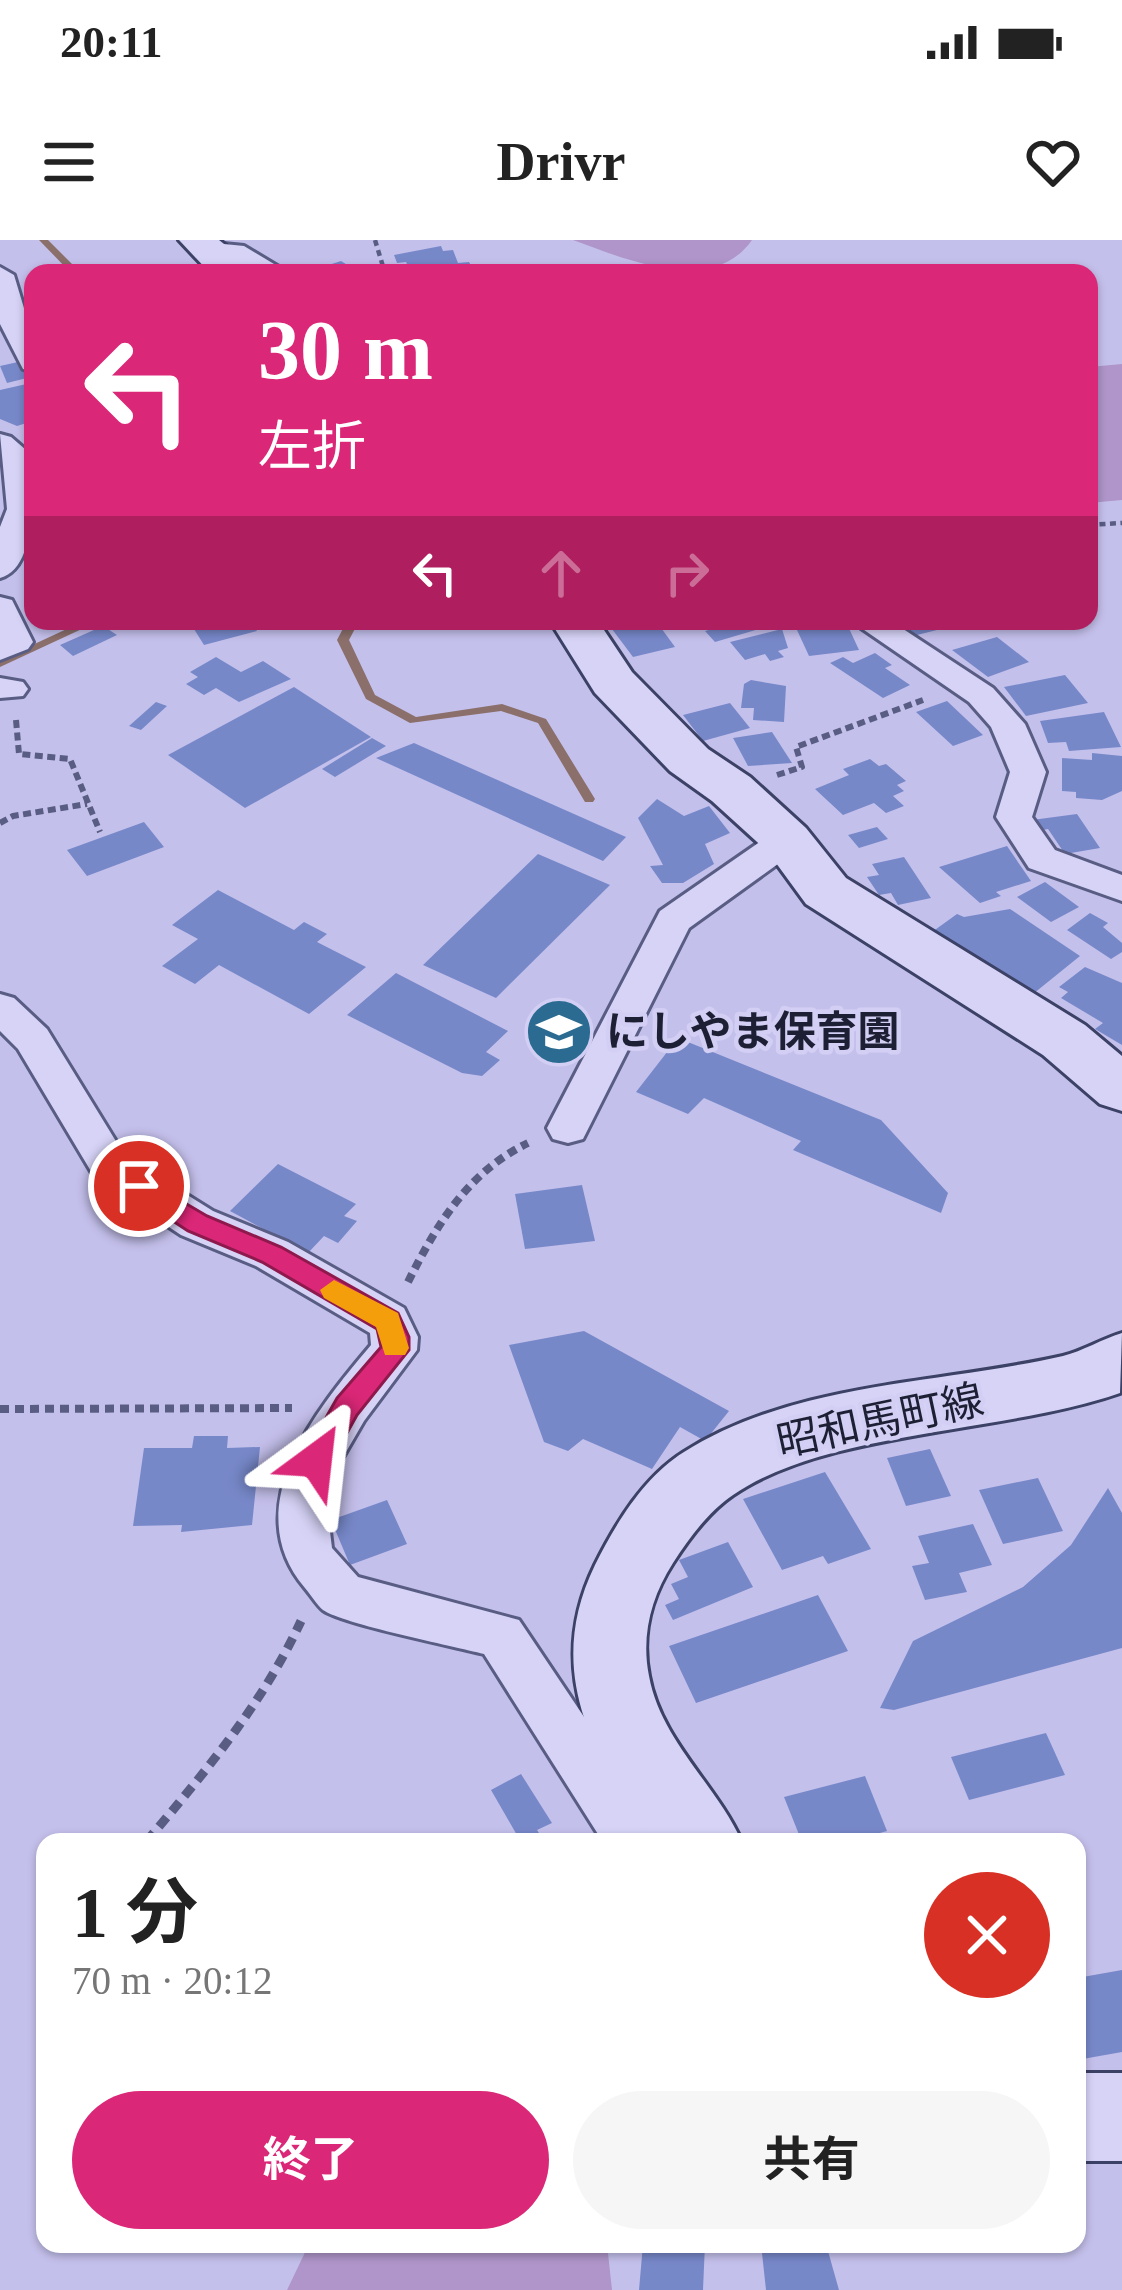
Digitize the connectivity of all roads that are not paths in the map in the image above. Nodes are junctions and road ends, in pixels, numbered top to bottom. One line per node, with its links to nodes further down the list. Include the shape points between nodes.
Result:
1 (220, 261): 2 (street, via 235,252)
2 (258, 264)
3 (0, 275): 4 (street)
4 (24, 347)
5 (0, 443): 6 (street, via 21,460 22,509)
6 (0, 568)
7 (0, 607): 10 (street, via 16,642)
8 (580, 630): 11 (main road, via 613,682 688,760)
9 (882, 630): 12 (street, via 981,695 1006,724 1028,772 1014,817 1021,834 1056,868)
10 (0, 650)
11 (787, 840): 14 (main road, via 826,891 1064,1040); 15 (street, via 674,920)
12 (1122, 889)
13 (0, 1008): 17 (street, via 33,1039 110,1167 197,1223 272,1254 388,1321 394,1350 347,1407 316,1460 302,1507 302,1532 322,1576 342,1595 381,1609 501,1636)
14 (1122, 1089)
15 (568, 1128)
16 (1122, 1360): 18 (main road, 昭和馬町線, via 1066,1383 774,1441 706,1474 681,1499 622,1582 606,1636 615,1694 640,1760)
17 (628, 1833)
18 (694, 1833)
19 (1086, 2117): 20 (main road)
20 (1122, 2117)

